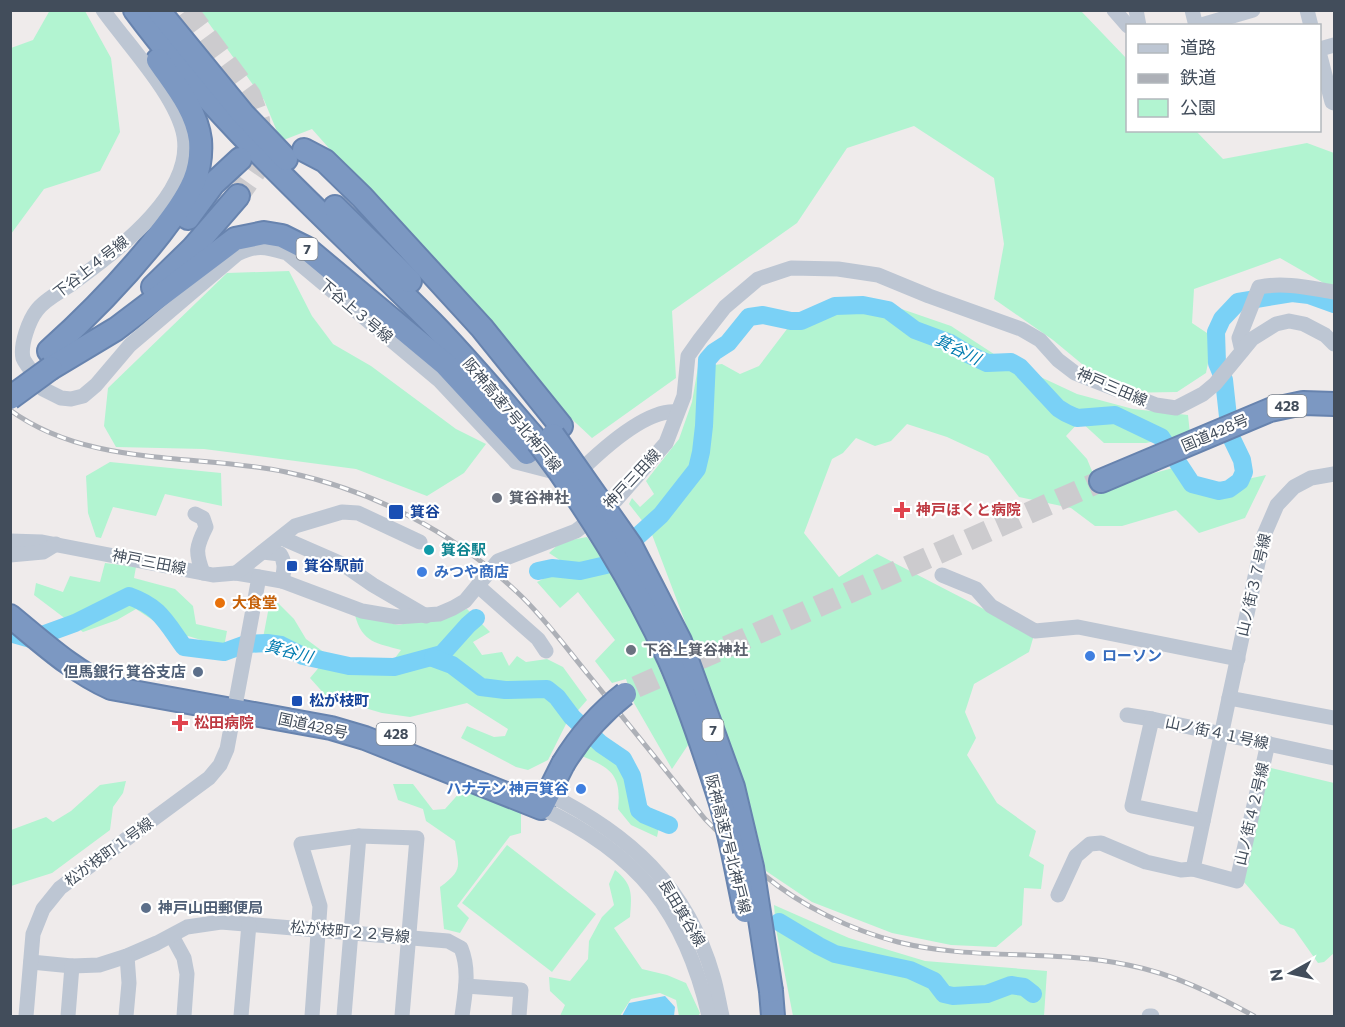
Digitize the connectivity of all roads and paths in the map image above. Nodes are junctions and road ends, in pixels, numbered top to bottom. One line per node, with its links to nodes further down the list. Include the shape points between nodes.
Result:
1 (103, 10): 17 (street, 下谷上４号線, via 168,97 184,138 180,172 171,190 119,249 38,309 27,327 23,357)
2 (124, 10): 17 (highway, 7, via 189,107 200,143 198,168 189,192 149,247)
3 (135, 10): 23 (highway, 阪神高速7号北神戸線 / 7, via 244,139)
4 (158, 10): 23 (highway, 阪神高速7号北神戸線 / 7, via 243,114 475,346)
5 (1114, 10): 7 (street)
6 (1250, 15): 8 (street)
7 (1126, 24)
8 (1207, 24)
9 (1321, 61): 10 (street)
10 (1329, 103)
11 (304, 150): 23 (highway, via 325,161 362,197 482,328)
12 (240, 159): 17 (highway, 7, via 213,184 142,272)
13 (238, 196): 17 (highway, 7, via 156,284)
14 (1335, 292): 16 (street, via 1297,285 1259,287 1239,338)
15 (1335, 344): 16 (street, 神戸三田線, via 1304,324 1289,321 1265,330)
16 (1242, 351): 22 (street, 神戸三田線, via 1203,394 1176,408 1156,405 1075,373 1040,340 1021,329 878,275 791,268 758,279 725,307 688,356 684,396)
17 (48, 364): 18 (highway, 7); 19 (street); 20 (highway, 7, bridge); 22 (street, 下谷上３号線, via 43,389 61,398 83,396 130,345 237,254 250,247 267,247 287,253 440,381 516,462 574,477 630,429 666,410); 23 (highway, 7, via 116,329 235,239 264,233 282,236 306,248 445,363)
18 (10, 379)
19 (10, 389)
20 (10, 398)
21 (1335, 404): 25 (highway, 国道428号 / 428, via 1303,403 1270,410)
22 (677, 412): 38 (street, 神戸三田線, via 666,443 616,500 576,531 498,561)
23 (545, 439): 66 (highway, 阪神高速7号北神戸線 / 7, bridge, via 555,483 620,568 682,692 720,802); 66 (highway, 阪神高速7号北神戸線 / 7, bridge, via 594,491 631,546 680,641 733,787 747,845 765,940)
24 (1335, 474): 42 (street, 山ノ街３７号線, via 1311,478 1294,487 1277,505 1264,535)
25 (1101, 481)
26 (195, 514): 33 (street, via 206,527 196,555)
27 (282, 538): 29 (street, via 295,526 342,512 358,513); 31 (street); 40 (street, via 344,564)
28 (10, 542): 30 (street, 神戸三田線)
29 (420, 542)
30 (56, 544): 32 (street, via 43,552); 33 (street, 神戸三田線)
31 (263, 552): 34 (street); 36 (street, via 280,554)
32 (10, 555)
33 (203, 573): 34 (street, 神戸三田線)
34 (236, 573): 37 (street, 神戸三田線)
35 (942, 575): 42 (street, via 976,590 991,606 1035,631 1078,627)
36 (282, 580): 37 (street, 神戸三田線); 40 (street, 神戸三田線, via 362,611 397,617)
37 (257, 584): 45 (street, 松が枝町１号線)
38 (478, 586): 40 (street, 神戸三田線, via 453,608); 41 (street, via 538,639)
39 (16, 610): 45 (highway, 国道428号 / 428, via 59,647 72,667 92,679 111,687)
40 (426, 616)
41 (546, 651)
42 (1238, 659): 44 (street, 山ノ街３７号線)
43 (630, 691): 52 (highway, bridge, via 607,708 579,738)
44 (1229, 698): 47 (street); 49 (street, 山ノ街３７号線)
45 (237, 704): 52 (highway, 国道428号 / 428, via 365,738); 63 (street, 松が枝町１号線, via 228,749 220,765 209,778 60,888 43,909 33,934)
46 (1127, 715): 48 (street)
47 (1335, 718)
48 (1152, 719): 49 (street, 山ノ街４１号線); 53 (street, 山ノ街４１号線, via 1132,806)
49 (1222, 733): 50 (street, 山ノ街４１号線); 53 (street)
50 (1268, 744): 51 (street, 山ノ街４１号線); 55 (street, 山ノ街４２号線, via 1237,880)
51 (1335, 758)
52 (544, 801): 77 (street, 長田箕谷線, via 611,848 667,908 700,978); 78 (street, 長田箕谷線, via 581,810 627,842 663,879 703,945)
53 (1203, 821): 55 (street)
54 (359, 836): 58 (street, via 301,843 320,906); 59 (street); 61 (street, via 417,838)
55 (1193, 869): 56 (street, via 1146,862 1101,843 1090,844 1076,856)
56 (1058, 895)
57 (249, 924): 58 (street, 松が枝町２２号線); 60 (street, 松が枝町２２号線, via 220,922 187,927); 71 (street)
58 (318, 929): 59 (street, 松が枝町２２号線); 72 (street)
59 (351, 932): 61 (street, 松が枝町２２号線); 73 (street)
60 (172, 936): 62 (street, 松が枝町２２号線); 70 (street, via 184,958)
61 (410, 938): 65 (street, 松が枝町２２号線, via 448,941 461,948 466,960); 74 (street)
62 (127, 956): 64 (street, 松が枝町２２号線, via 99,965); 69 (street)
63 (31, 962): 64 (street, 松が枝町２２号線); 67 (street, 松が枝町１号線)
64 (72, 966): 68 (street)
65 (466, 986): 75 (street, 松が枝町２２号線); 76 (street, via 521,990)
66 (763, 992): 79 (highway, 阪神高速7号北神戸線 / 7); 80 (highway, 阪神高速7号北神戸線 / 7)
67 (26, 1017)
68 (68, 1017)
69 (126, 1017)
70 (184, 1017)
71 (241, 1017)
72 (312, 1017)
73 (344, 1017)
74 (402, 1017)
75 (462, 1017)
76 (519, 1017)
77 (709, 1017)
78 (722, 1017)
79 (758, 1017)
80 (773, 1017)

